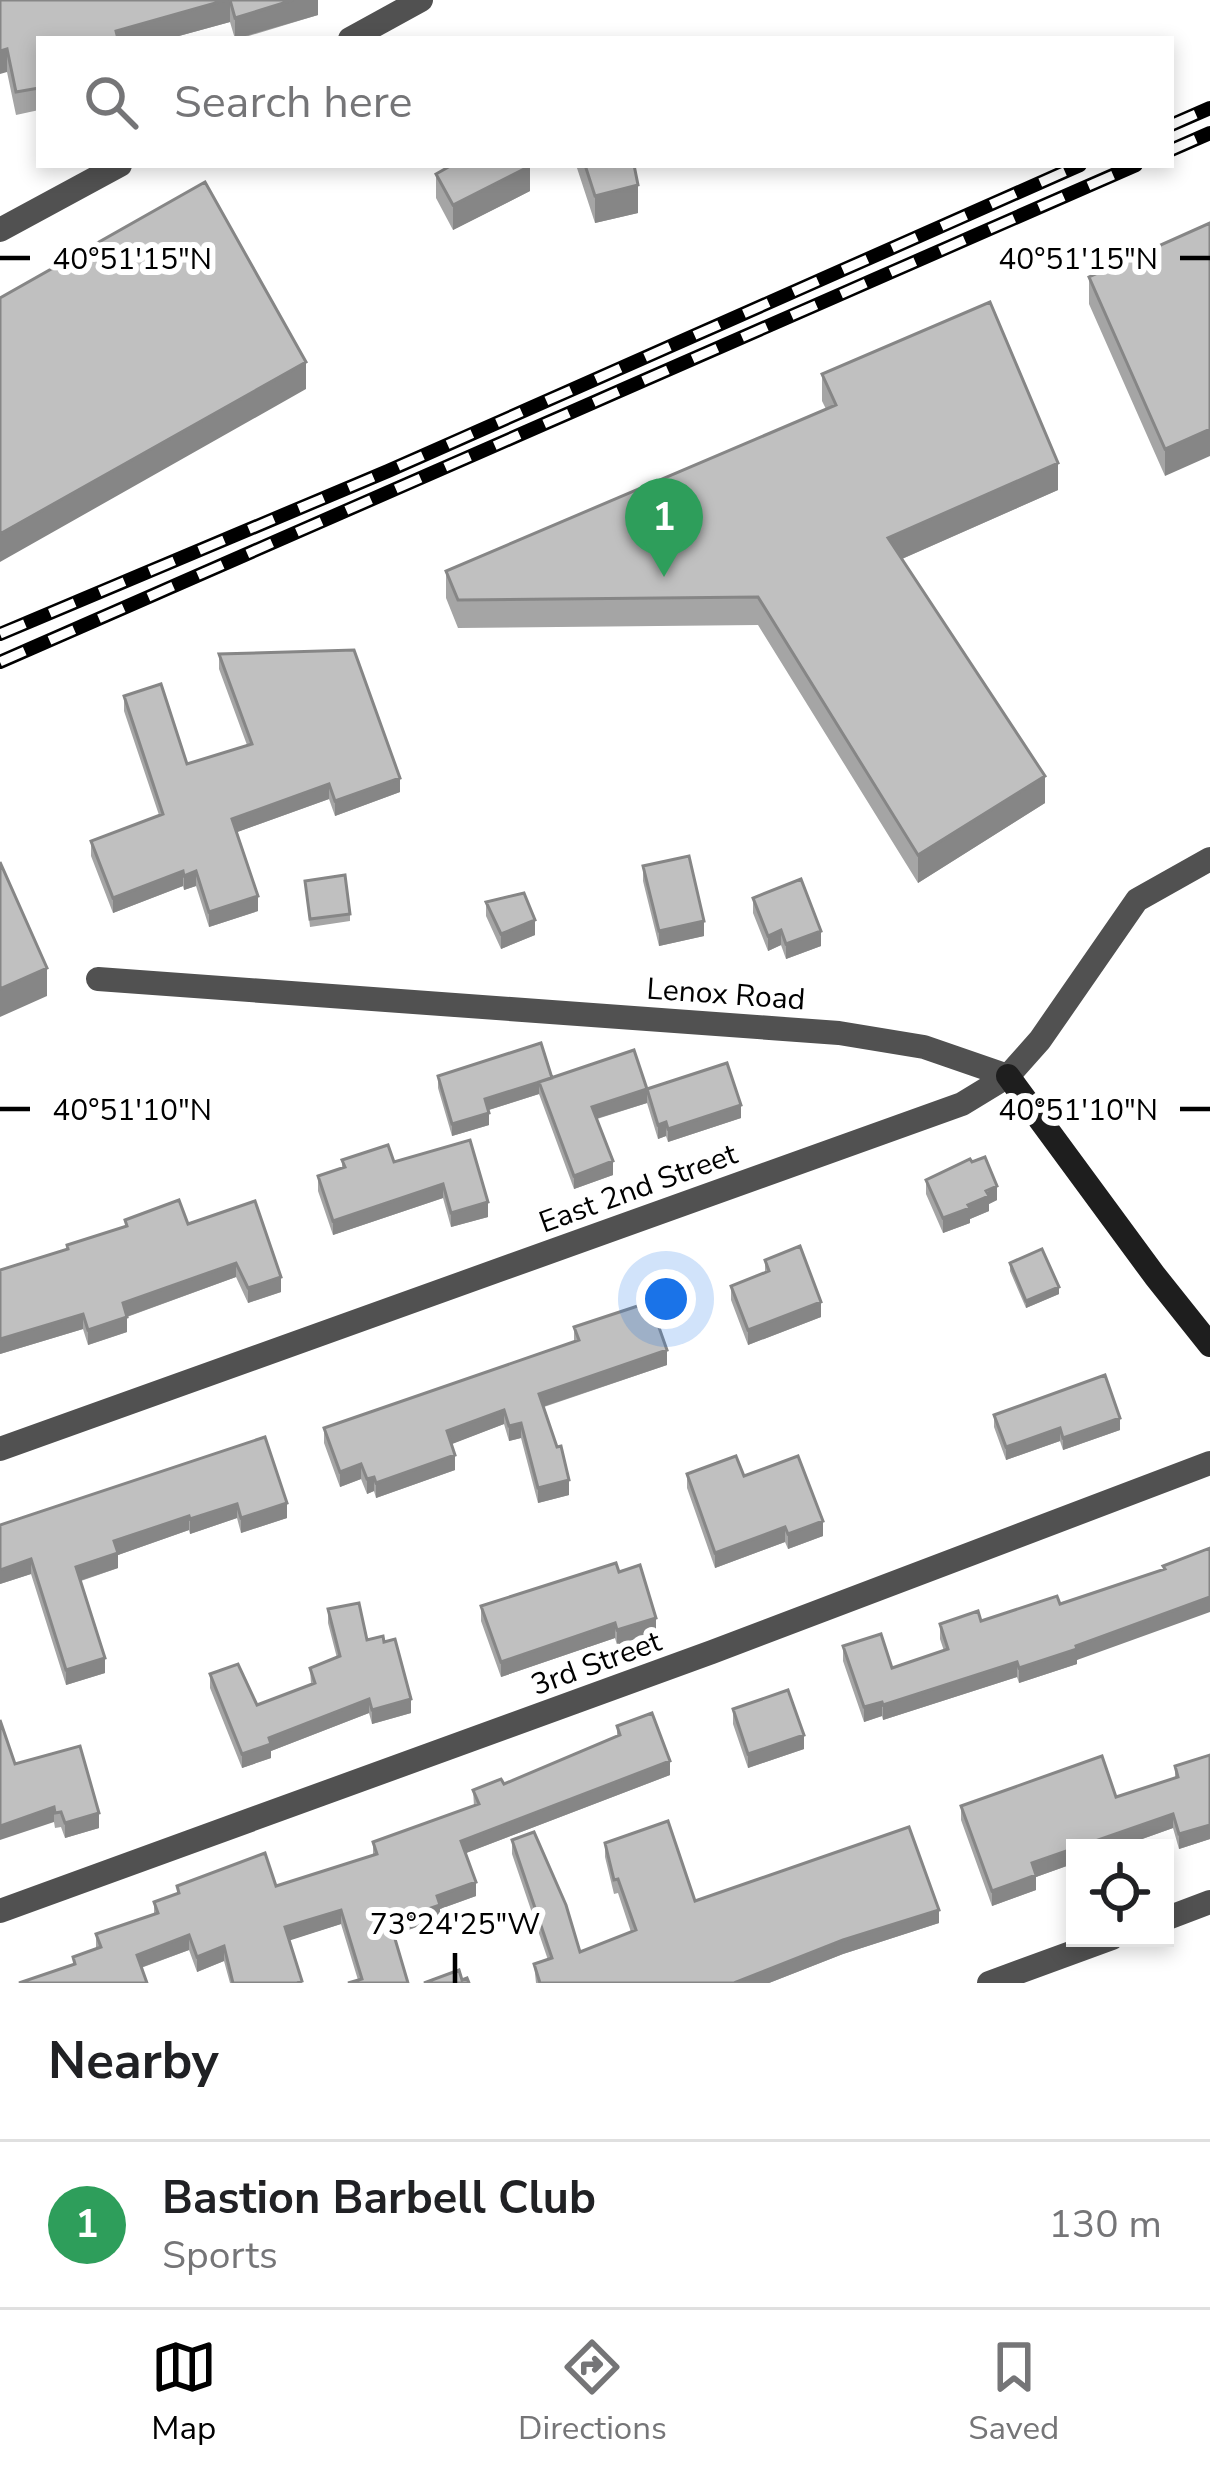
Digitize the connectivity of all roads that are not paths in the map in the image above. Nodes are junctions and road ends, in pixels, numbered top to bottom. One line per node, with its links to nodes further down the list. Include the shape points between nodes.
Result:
1 (421, 0): 2 (street)
2 (355, 36)
3 (114, 168): 4 (street)
4 (0, 230)
5 (1210, 859): 7 (street, East 2nd Street, via 1137,900)
6 (98, 979): 7 (street, Lenox Road, via 839,1033 924,1047)
7 (1008, 1076): 8 (street); 9 (street, East 2nd Street, via 962,1104)
8 (1210, 1344)
9 (0, 1449)
10 (1210, 1462): 12 (street, 3rd Street)
11 (1210, 1902): 13 (street)
12 (0, 1911)
13 (1174, 1916)
14 (1087, 1947): 15 (street)
15 (989, 1983)

